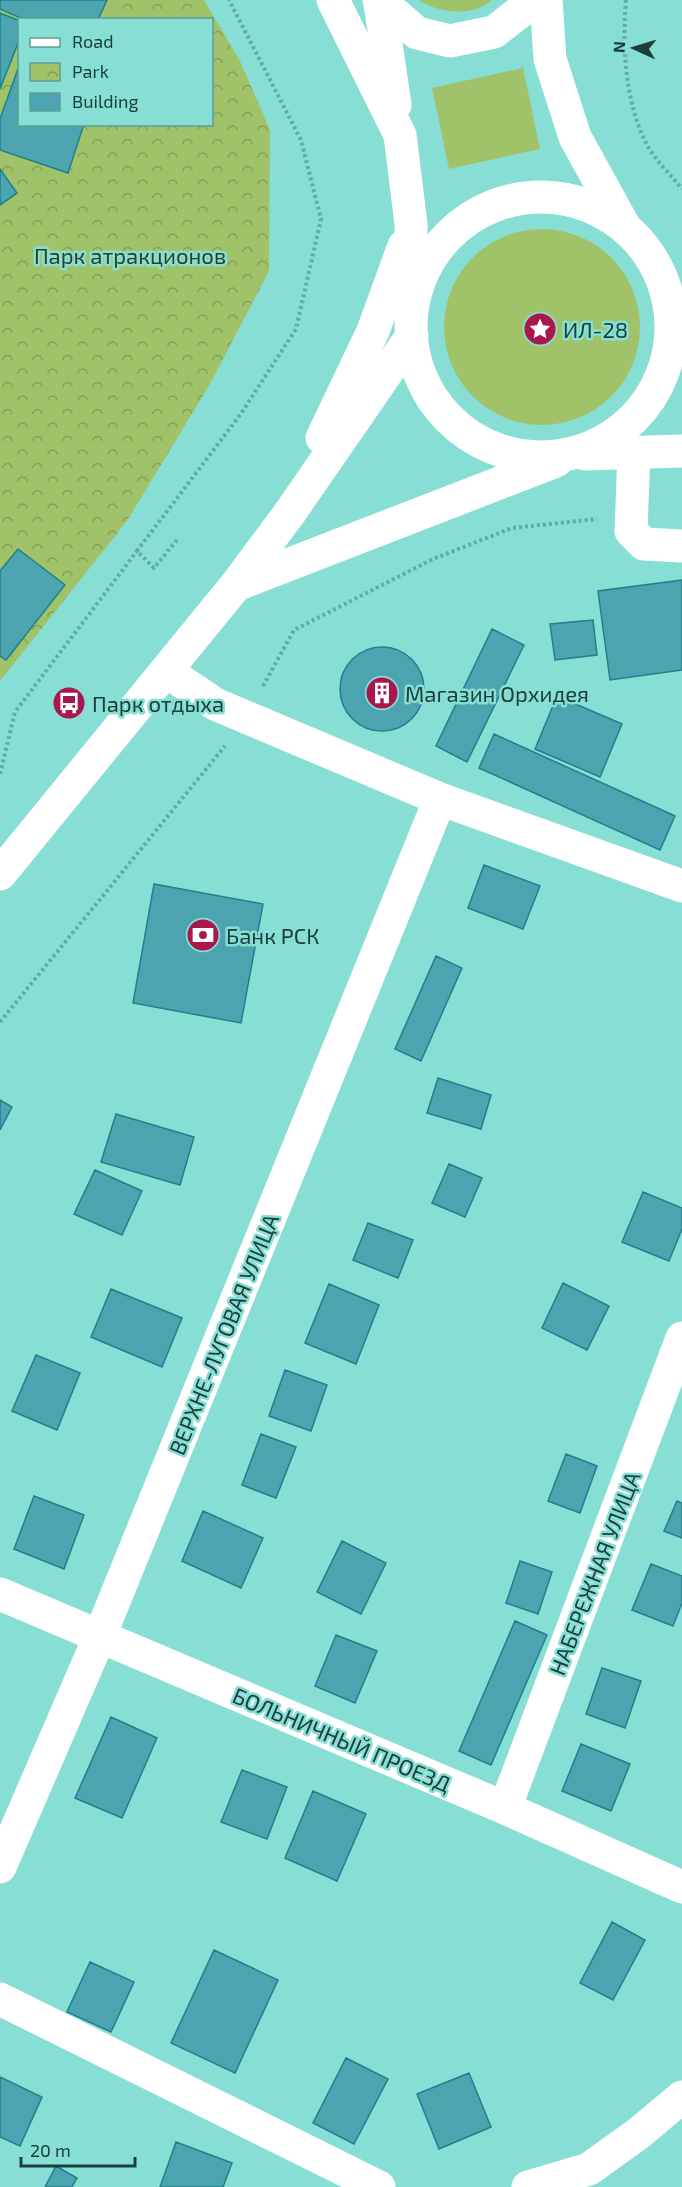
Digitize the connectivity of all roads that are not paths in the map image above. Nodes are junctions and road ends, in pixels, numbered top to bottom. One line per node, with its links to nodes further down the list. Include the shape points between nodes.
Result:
1 (333, 0): 5 (street)
2 (529, 0): 4 (street, via 525,8 494,33 450,42 417,33)
3 (546, 0): 7 (street, via 550,59 575,137)
4 (379, 1): 5 (street)
5 (400, 135): 6 (street)
6 (411, 224): 9 (street); 13 (street, via 373,331)
7 (624, 226): 8 (street); 9 (street, via 603,212 564,198 526,197 471,216 436,249 416,290)
8 (669, 265): 12 (street, via 671,343 651,399 618,434)
9 (412, 324): 12 (street, via 415,361 422,380 448,419 472,438 500,451 535,458); 13 (street)
10 (682, 451): 11 (street)
11 (634, 452): 12 (street); 14 (street, via 631,531 644,544)
12 (571, 456): 15 (street)
13 (289, 514): 15 (street)
14 (682, 546)
15 (236, 585): 16 (street)
16 (166, 671): 17 (street, via 215,704); 18 (street)
17 (440, 800): 19 (street); 22 (street, ВЕРХНЕ-ЛУГОВАЯ УЛИЦА)
18 (0, 874)
19 (682, 886)
20 (682, 1338): 23 (street, НАБЕРЕЖНАЯ УЛИЦА)
21 (0, 1594): 22 (street, БОЛЬНИЧНЫЙ ПРОЕЗД)
22 (99, 1638): 23 (street, БОЛЬНИЧНЫЙ ПРОЕЗД); 24 (street, ВЕРХНЕ-ЛУГОВАЯ УЛИЦА)
23 (506, 1808): 25 (street, БОЛЬНИЧНЫЙ ПРОЕЗД)
24 (0, 1867)
25 (682, 1887)
26 (0, 1999): 28 (street)
27 (682, 2097): 29 (street, via 589,2169)
28 (379, 2187)
29 (528, 2187)

